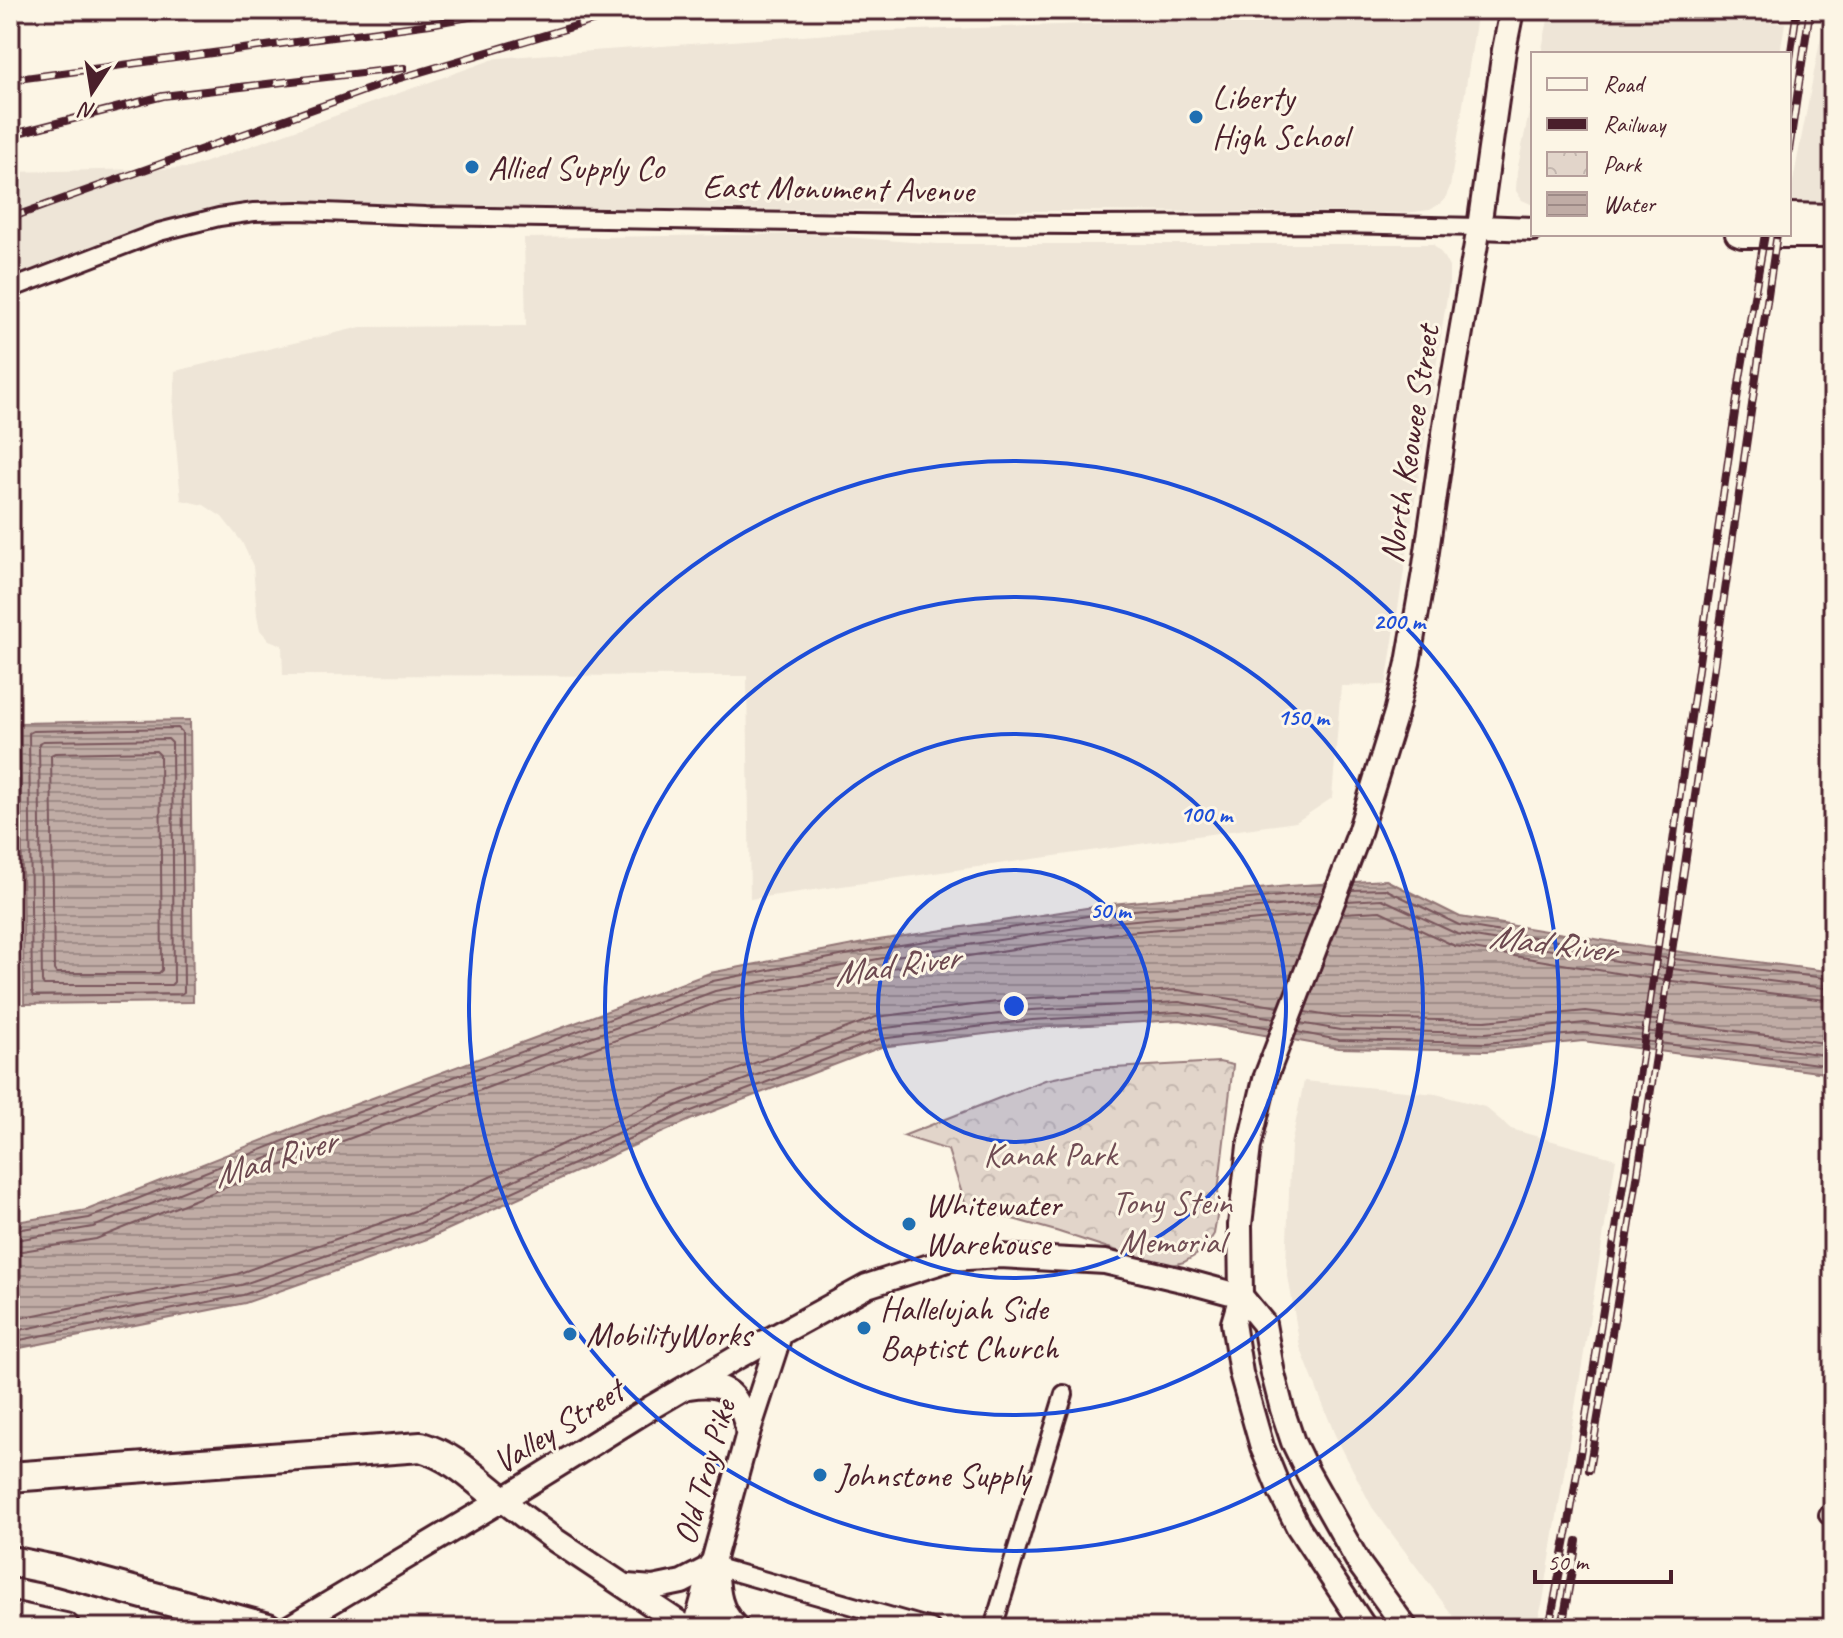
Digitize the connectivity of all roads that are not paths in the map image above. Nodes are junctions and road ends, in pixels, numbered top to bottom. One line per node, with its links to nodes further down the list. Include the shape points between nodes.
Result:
1 (1512, 10): 4 (main road, North Keowee Street)
2 (1791, 215): 3 (main road)
3 (1833, 216)
4 (1479, 227): 5 (main road, East Monument Avenue); 10 (street, East Monument Avenue, via 254,212 159,232); 11 (main road, North Keowee Street, via 1408,663 1357,839 1265,1079 1249,1146 1240,1225)
5 (1531, 229)
6 (1742, 236): 7 (main road)
7 (1791, 236)
8 (1791, 236): 9 (main road)
9 (1833, 236)
10 (10, 289)
11 (1241, 1296): 12 (main road, Valley Street, via 1105,1262 951,1259 867,1286); 30 (main road, North Keowee Street, via 1233,1323 1262,1447 1298,1527); 31 (main road, via 1264,1324 1282,1409 1308,1473 1360,1565)
12 (780, 1335): 13 (main road, Valley Street); 15 (main road, Old Troy Pike)
13 (688, 1387): 15 (main road, via 716,1386 729,1392 739,1401); 17 (main road, Valley Street)
14 (1064, 1394): 29 (street)
15 (748, 1433): 19 (main road, Old Troy Pike)
16 (10, 1477): 17 (highway, via 421,1447 454,1462)
17 (502, 1500): 20 (main road); 24 (main road, Valley Street)
18 (10, 1561): 23 (highway)
19 (713, 1566): 20 (main road, via 682,1582 653,1588); 26 (main road, Old Troy Pike); 27 (highway, via 717,1602); 28 (street)
20 (625, 1585): 25 (main road)
21 (10, 1616): 22 (highway)
22 (65, 1628)
23 (268, 1628)
24 (288, 1628)
25 (687, 1628)
26 (695, 1628)
27 (733, 1628)
28 (931, 1628)
29 (993, 1628)
30 (1365, 1628)
31 (1406, 1628)

